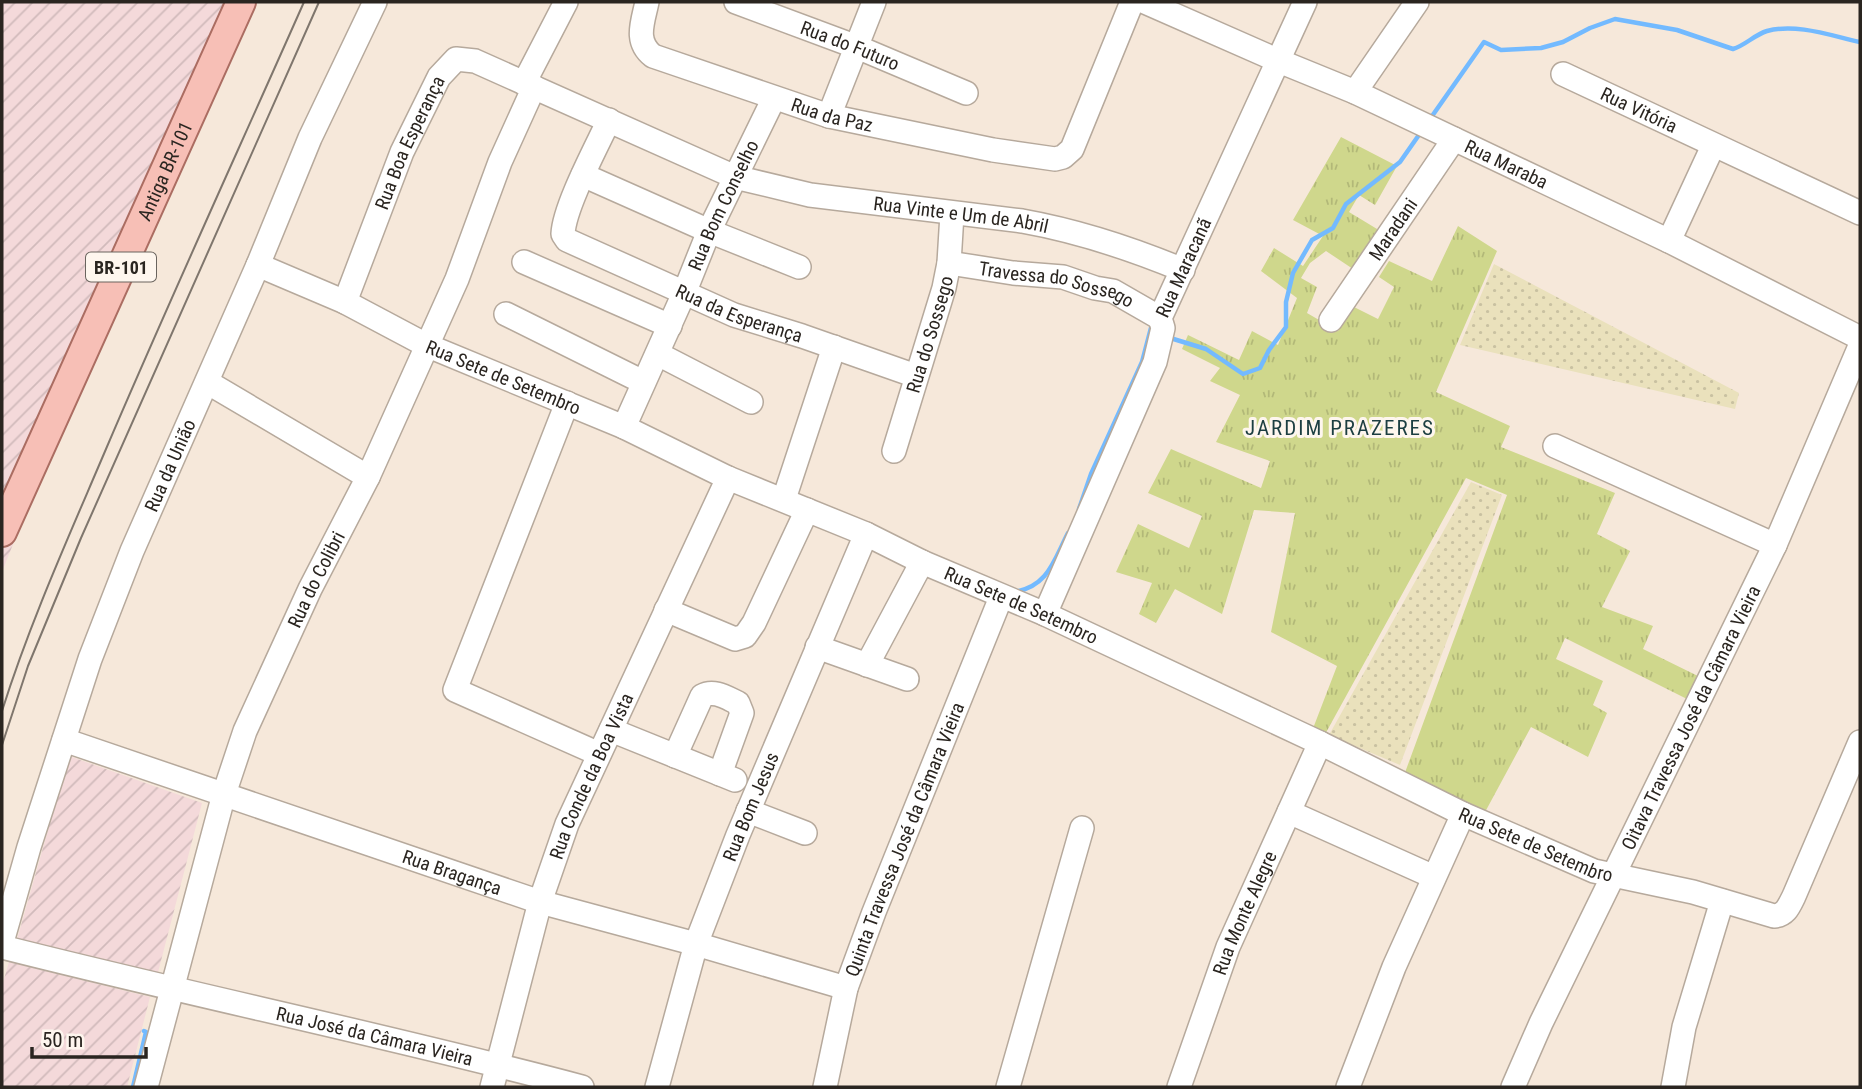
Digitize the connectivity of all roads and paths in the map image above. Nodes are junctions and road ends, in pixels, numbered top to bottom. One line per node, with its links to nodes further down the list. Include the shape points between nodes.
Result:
1 (241, 2): 56 (main road, Antiga BR-101 / BR-101)
2 (374, 2): 30 (street, Rua da União, via 310,138)
3 (566, 2): 14 (street)
4 (647, 2): 17 (street, Rua da Paz, via 641,29 645,50)
5 (736, 2): 11 (street, Rua do Futuro)
6 (874, 2): 11 (street)
7 (1132, 2): 18 (street, Rua da Paz, via 1072,149 1063,157 1032,157)
8 (1145, 2): 12 (street, Rua Maraba)
9 (1305, 2): 12 (street, Rua Maracanã)
10 (1417, 2): 15 (street)
11 (857, 47): 16 (street, Rua do Futuro); 18 (street)
12 (1279, 61): 15 (street, Rua Maraba); 32 (street, Rua Maracanã)
13 (1563, 74): 21 (street, Rua Vitória)
14 (529, 85): 19 (street, Rua Boa Esperança); 34 (street, Rua Boa Esperança, via 475,61 456,59 448,65 402,152); 40 (street, Rua do Colibri, via 466,257)
15 (1355, 92): 20 (street, Rua Maraba)
16 (965, 93)
17 (774, 98): 18 (street, Rua da Paz); 23 (street, Rua Bom Conselho)
18 (829, 116)
19 (609, 120): 22 (street); 23 (street)
20 (1454, 139): 27 (street, Rua Maraba); 37 (street, Maradani)
21 (1713, 146): 25 (street, Rua Vitória); 27 (street)
22 (583, 175): 26 (street); 33 (street, Rua da Esperança, via 563,229 567,240)
23 (735, 177): 24 (street, Rua Vinte e Um de Abril, via 810,195); 26 (street, Rua Bom Conselho)
24 (952, 214): 29 (street, Rua do Sossego); 32 (street, Rua Vinte e Um de Abril, via 1053,227 1131,248)
25 (1860, 214)
26 (709, 231): 31 (street); 33 (street, Rua Bom Conselho)
27 (1670, 241): 39 (street, Rua Maraba)
28 (524, 262): 38 (street)
29 (949, 262): 36 (street, Travessa do Sossego, via 1063,277 1113,291); 44 (street, Rua do Sossego, via 938,313)
30 (258, 265): 34 (street, Rua Sete de Setembro); 45 (street, Rua da União)
31 (799, 267)
32 (1183, 270): 36 (street, Rua Maracanã)
33 (685, 292): 38 (street, Rua Bom Conselho); 42 (street, Rua da Esperança, via 734,315)
34 (345, 302): 40 (street, Rua Sete de Setembro)
35 (506, 314): 46 (street)
36 (1160, 318): 62 (street, Rua Maracanã, via 1163,328 1155,362)
37 (1331, 320)
38 (670, 326): 43 (street, Rua Bom Conselho)
39 (1860, 338)
40 (426, 345): 48 (street, Rua Sete de Setembro); 52 (street, Rua do Colibri)
41 (1860, 346): 58 (street, Oitava Travessa José da Câmara Vieira)
42 (834, 347): 44 (street, Rua da Esperança); 54 (street)
43 (658, 354): 46 (street, Rua Bom Conselho); 47 (street)
44 (916, 376): 51 (street, Rua do Sossego)
45 (207, 382): 52 (street); 67 (street, Rua da União, via 132,551)
46 (643, 382): 49 (street, Rua Bom Conselho)
47 (751, 402)
48 (567, 404): 49 (street, Rua Sete de Setembro); 70 (street, via 455,690)
49 (624, 427): 53 (street, Rua Sete de Setembro)
50 (1555, 446): 58 (street)
51 (894, 452)
52 (368, 477): 72 (street, Rua do Colibri, via 274,665)
53 (727, 478): 54 (street, Rua Sete de Setembro); 61 (street, Rua Conde da Boa Vista)
54 (784, 499): 55 (street, Rua Sete de Setembro)
55 (807, 510): 57 (street, Rua Sete de Setembro); 61 (street, via 745,636 735,639)
56 (2, 532)
57 (866, 534): 59 (street, Rua Sete de Setembro); 63 (street, Rua Bom Jesus)
58 (1775, 545): 79 (street, Oitava Travessa José da Câmara Vieira)
59 (922, 562): 60 (street, Rua Sete de Setembro); 64 (street)
60 (1001, 597): 62 (street, Rua Sete de Setembro); 85 (street, Quinta Travessa José da Câmara Vieira)
61 (666, 610): 66 (street, Rua Conde da Boa Vista)
62 (1045, 614): 69 (street, Rua Sete de Setembro)
63 (817, 647): 64 (street); 73 (street, Rua Bom Jesus)
64 (867, 665): 65 (street)
65 (907, 678)
66 (611, 730): 70 (street, Rua Conde da Boa Vista); 71 (street)
67 (64, 740): 72 (street, Rua Bragança); 82 (street, Rua da União)
68 (1860, 742): 80 (street, Rua Sete de Setembro, via 1785,912 1774,916)
69 (1320, 743): 74 (street, Rua Monte Alegre); 75 (street, Rua Sete de Setembro)
70 (599, 754): 81 (street, Rua Conde da Boa Vista, via 567,824)
71 (675, 756): 71 (street, via 702,696 714,693 738,703 742,713 727,777)
72 (224, 794): 81 (street, Rua Bragança); 86 (street, Rua do Colibri)
73 (748, 811): 77 (street); 83 (street, Rua Bom Jesus)
74 (1289, 812): 78 (street); 93 (street, Rua Monte Alegre, via 1228,947)
75 (1463, 814): 78 (street); 79 (street, Rua Sete de Setembro)
76 (1082, 828): 92 (street)
77 (805, 834)
78 (1434, 877): 94 (street)
79 (1612, 877): 80 (street, Rua Sete de Setembro, via 1693,891); 95 (street, Oitava Travessa José da Câmara Vieira)
80 (1722, 901): 96 (street, via 1684,1027)
81 (540, 902): 83 (street, Rua Bragança); 87 (street, Rua Conde da Boa Vista)
82 (2, 942)
83 (696, 944): 85 (street, Rua Bragança); 90 (street, Rua Bom Jesus)
84 (2, 947): 86 (street, Rua José da Câmara Vieira)
85 (846, 988): 91 (street, Quinta Travessa José da Câmara Vieira)
86 (171, 990): 87 (street, Rua José da Câmara Vieira); 88 (street, Rua do Colibri)
87 (495, 1076): 89 (street, Rua José da Câmara Vieira)
88 (146, 1087)
89 (582, 1087)
90 (656, 1087)
91 (825, 1087)
92 (1008, 1087)
93 (1179, 1087)
94 (1348, 1087)
95 (1513, 1087)
96 (1673, 1087)

